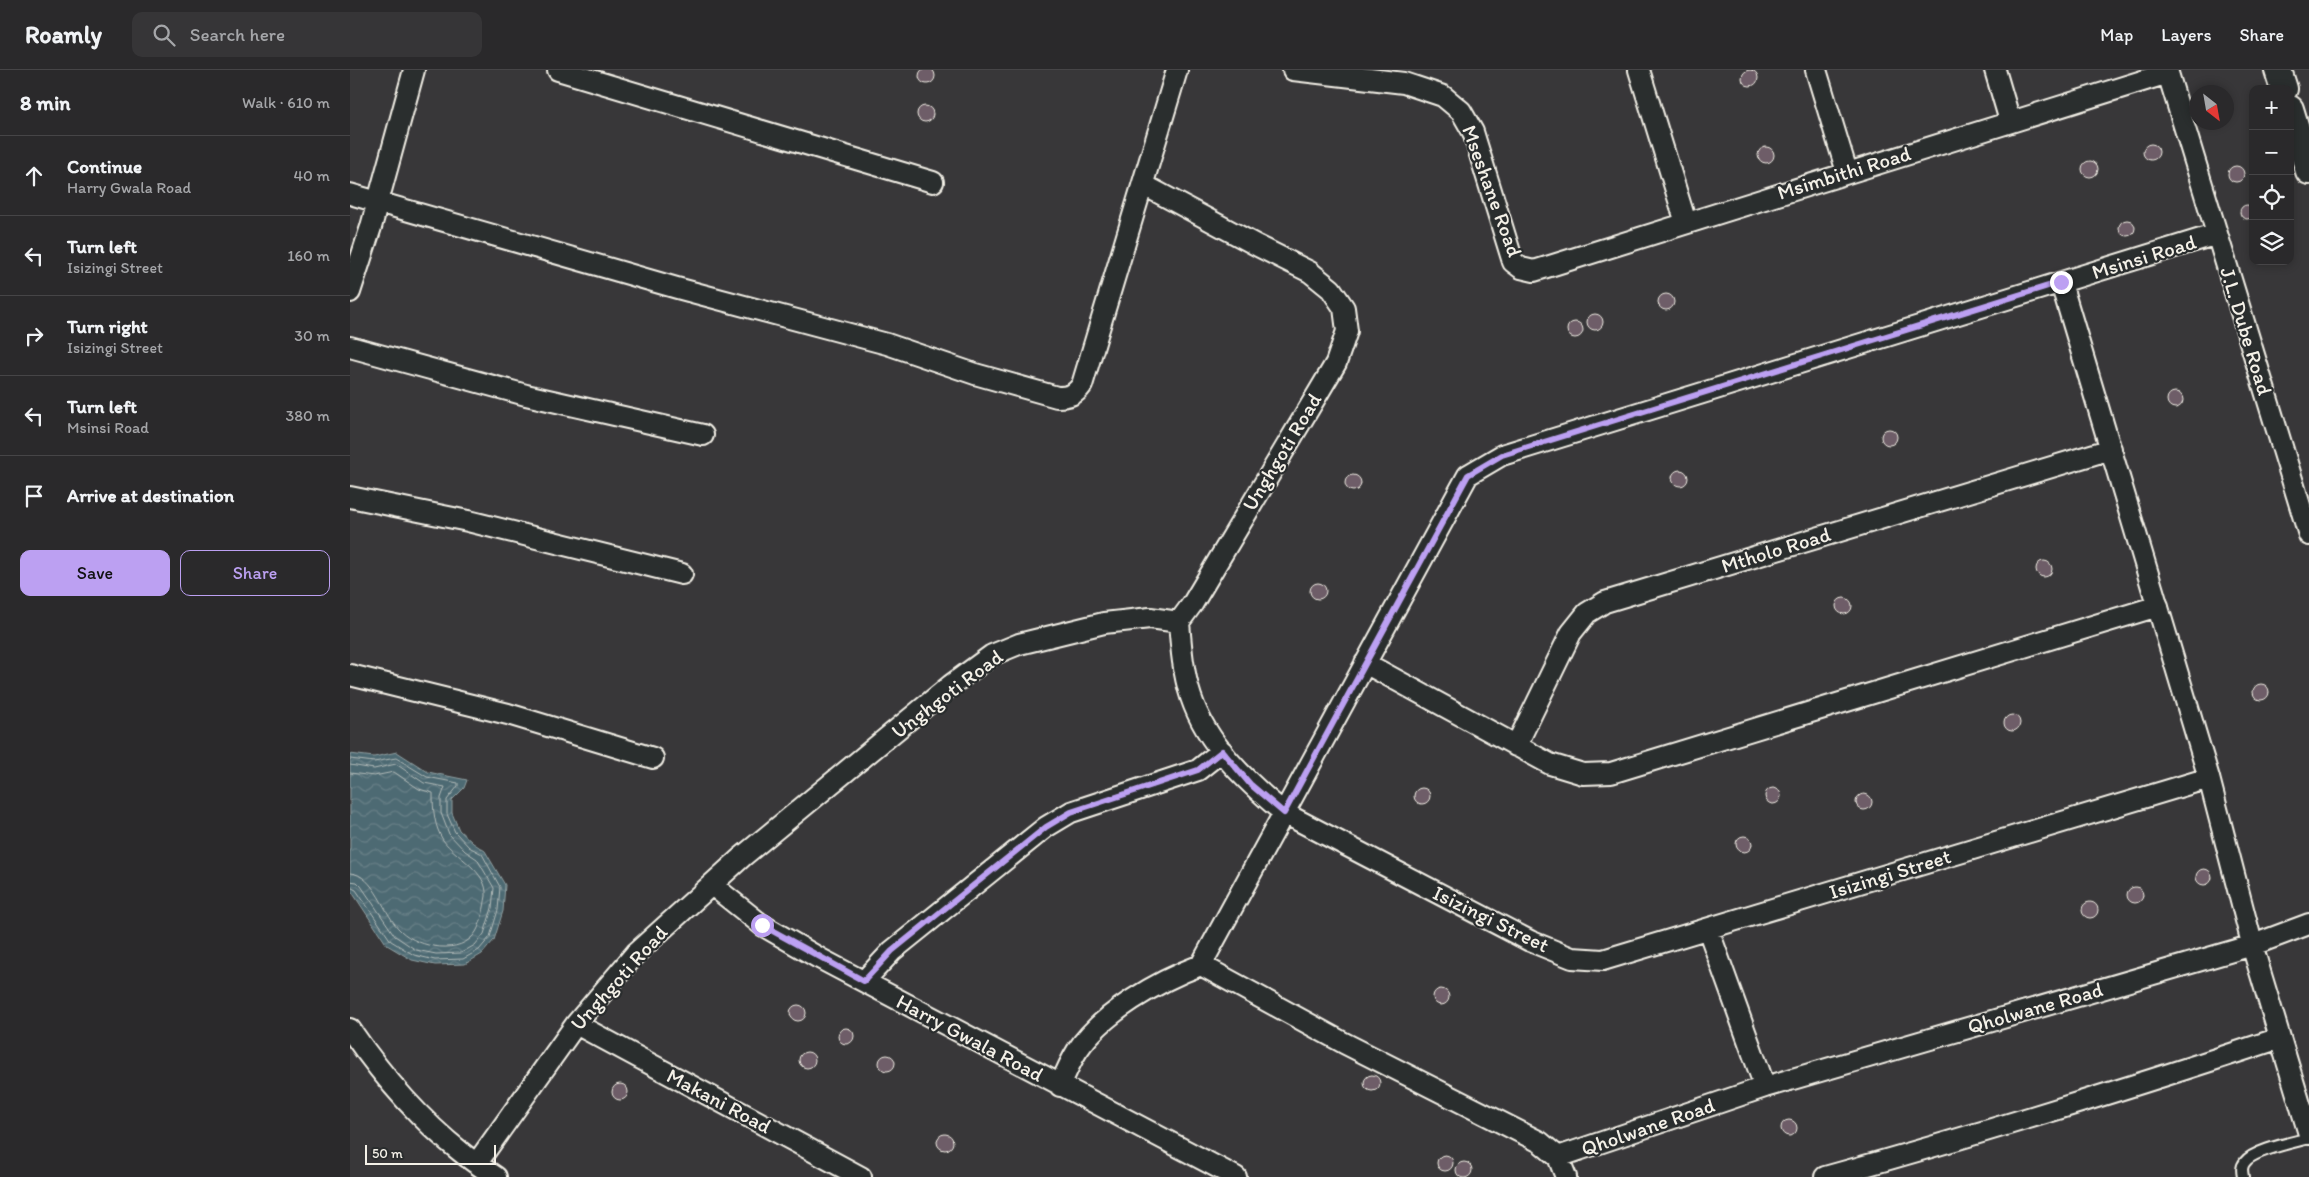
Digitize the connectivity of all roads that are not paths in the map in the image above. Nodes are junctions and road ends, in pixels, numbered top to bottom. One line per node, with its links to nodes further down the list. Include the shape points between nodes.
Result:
1 (414, 70): 18 (street)
2 (558, 70): 15 (street)
3 (1177, 70): 16 (street)
4 (1293, 70): 23 (street, Mseshane Road, via 1411,85 1443,96 1461,111 1472,132 1513,262)
5 (1639, 70): 19 (street)
6 (1816, 70): 14 (street)
7 (1995, 70): 11 (street)
8 (2278, 70): 10 (street)
9 (2168, 71): 11 (street, Msimbithi Road); 21 (street, J.L. Dube Road)
10 (2283, 85)
11 (2010, 121): 14 (street, Msimbithi Road)
12 (2294, 122): 13 (street)
13 (2309, 171)
14 (1847, 172): 19 (street, Msimbithi Road)
15 (933, 182)
16 (1144, 185): 18 (street, via 1106,299 1082,385 1067,397 1000,382 894,346); 33 (street, Unghgoti Road, via 1310,272 1331,289 1344,308 1347,331 1336,363)
17 (350, 194): 18 (street)
18 (377, 203): 20 (street)
19 (1686, 223): 23 (street, Msimbithi Road, via 1534,271)
20 (371, 227): 22 (street); 25 (street)
21 (2217, 234): 24 (street, Msinsi Road); 30 (street, J.L. Dube Road)
22 (350, 242)
23 (1521, 268)
24 (2061, 282): 28 (street); 34 (street, Msinsi Road, via 1512,452 1488,463 1468,475)
25 (350, 292)
26 (350, 347): 27 (street, via 526,395)
27 (702, 435)
28 (2111, 449): 32 (street); 36 (street, Mtholo Road, via 1605,602 1587,613 1571,633)
29 (350, 497): 31 (street, via 468,521)
30 (2309, 535)
31 (682, 574)
32 (2158, 606): 36 (street, via 1611,772 1582,774 1550,764); 39 (street)
33 (1179, 622): 37 (street, Isizingi Street, via 1191,697 1203,723); 41 (street, Unghgoti Road, via 1150,618 1104,623 1020,644 992,655 764,838)
34 (1365, 664): 36 (street); 40 (street, Msinsi Road)
35 (350, 675): 38 (street, via 508,714)
36 (1516, 746)
37 (1222, 751): 40 (street, Isizingi Street, via 1250,784); 46 (street, via 1198,770 1071,812 1046,827 892,951)
38 (653, 758)
39 (2209, 778): 43 (street, Isizingi Street); 44 (street)
40 (1284, 813): 43 (street, Isizingi Street, via 1530,941 1572,958 1603,960); 45 (street, Msinsi Road)
41 (712, 885): 46 (street, Harry Gwala Road, via 762,925); 47 (street, Unghgoti Road, via 636,953)
42 (2309, 924): 44 (street, Qholwane Road)
43 (1708, 928): 51 (street)
44 (2252, 945): 49 (street); 51 (street, Qholwane Road)
45 (1200, 965): 50 (street, via 1144,993 1103,1022 1078,1050); 54 (street, Qholwane Road, via 1344,1043 1540,1142)
46 (864, 981): 50 (street, Harry Gwala Road)
47 (576, 1024): 55 (street, Unghgoti Road); 57 (street, Makani Road)
48 (350, 1030): 55 (street, via 371,1059 425,1118)
49 (2280, 1038): 52 (street); 60 (street, via 2100,1097)
50 (1060, 1086): 58 (street, Harry Gwala Road)
51 (1765, 1087): 54 (street, Qholwane Road)
52 (2309, 1134)
53 (2309, 1138): 61 (lane, via 2246,1160)
54 (1558, 1157): 59 (street)
55 (477, 1163): 56 (street)
56 (496, 1177)
57 (861, 1177)
58 (1236, 1177)
59 (1566, 1177)
60 (1825, 1177)
61 (2243, 1177)

